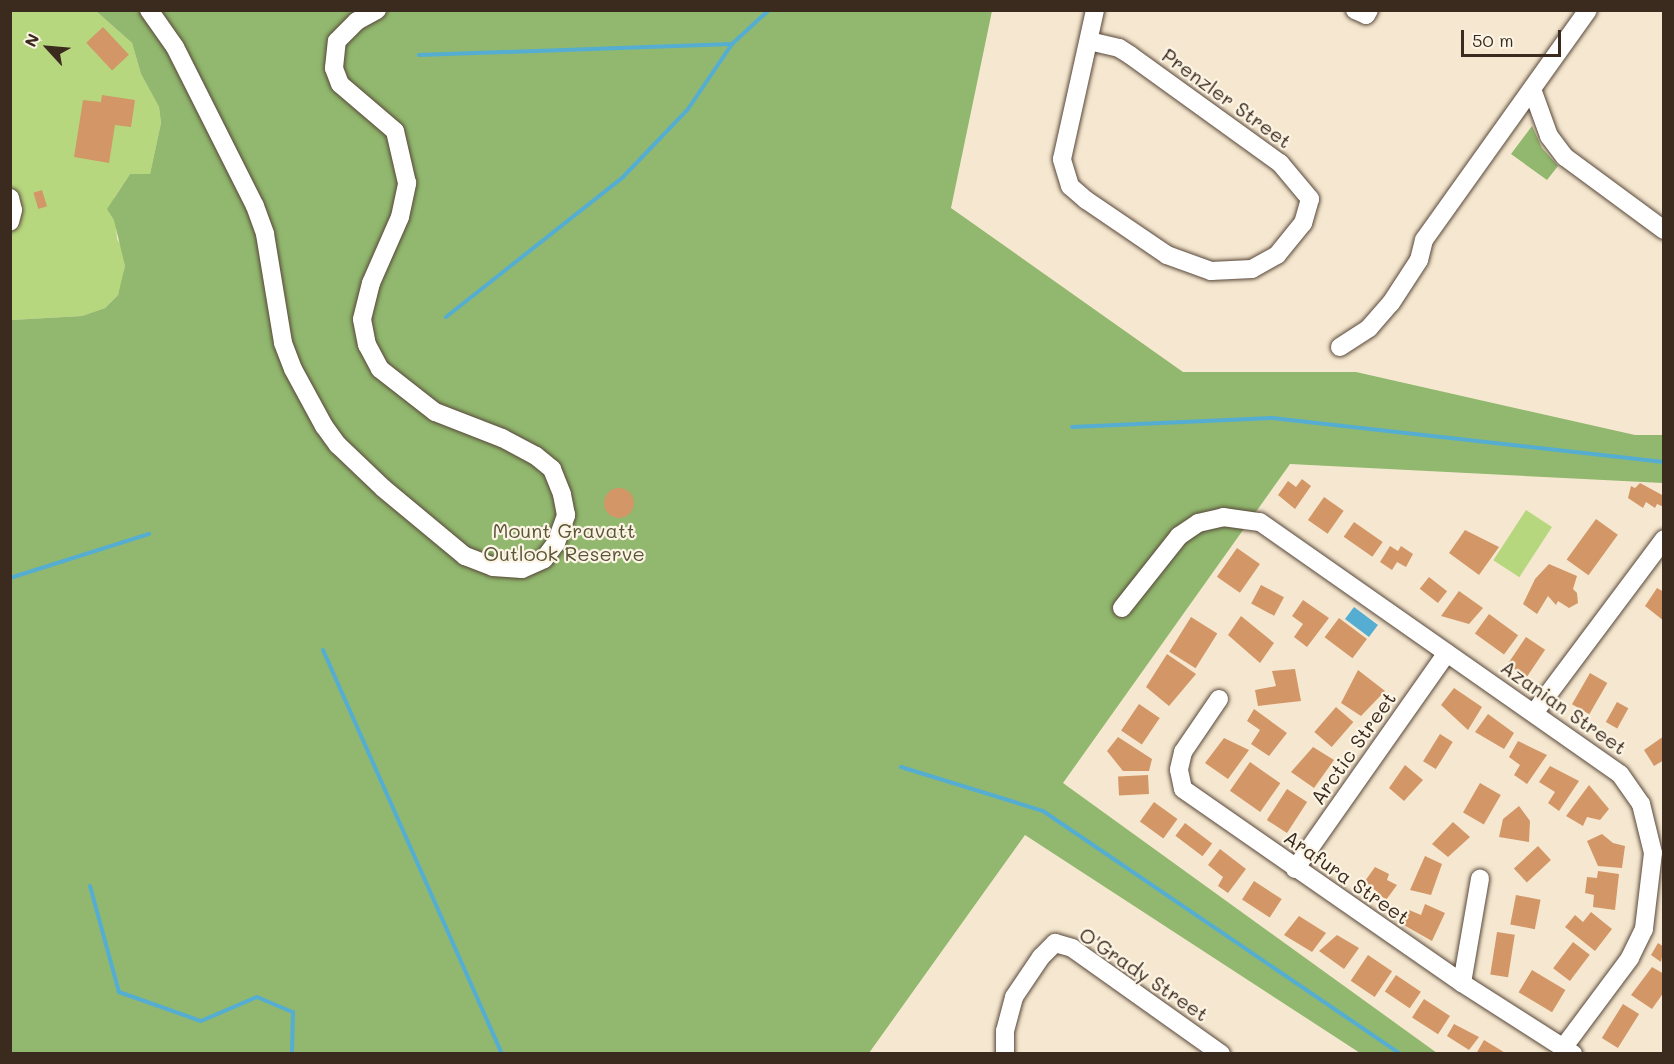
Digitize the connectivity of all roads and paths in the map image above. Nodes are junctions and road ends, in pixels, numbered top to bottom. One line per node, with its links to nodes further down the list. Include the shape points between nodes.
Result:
1 (149, 10): 2 (street, via 175,47 255,206 265,234 283,343 324,426 382,488 465,556 493,567 522,569 544,559 556,543 566,515 552,469 502,438 435,412 380,369 367,345 362,319 371,283 400,217 407,183 395,131 340,84 334,68 337,41 357,21)
2 (377, 10)
3 (1095, 10): 7 (street, Prenzler Street)
4 (1355, 10): 5 (street, via 1366,15)
5 (1369, 10)
6 (1588, 10): 8 (street)
7 (1089, 41): 7 (street, Prenzler Street, via 1062,159 1070,186 1167,255 1211,272 1252,268 1277,255 1303,224 1310,199 1280,163 1130,55 1119,48)
8 (1532, 89): 11 (street, via 1549,136 1565,158); 12 (street, via 1424,240 1419,260 1391,303 1369,328)
9 (10, 198): 10 (street, via 14,210)
10 (10, 222)
11 (1664, 230)
12 (1340, 347)
13 (1664, 540): 17 (street)
14 (1122, 608): 15 (street, Azanian Street, via 1179,536 1198,523 1223,517 1260,522)
15 (1447, 652): 17 (street, Azanian Street); 18 (street, Arctic Street)
16 (1220, 699): 18 (street, Arafura Street, via 1183,752 1179,770 1183,789)
17 (1534, 713): 21 (street, Azanian Street, via 1620,774 1641,804 1653,853 1644,929 1630,958)
18 (1295, 869): 20 (street, Arafura Street)
19 (1480, 879): 20 (street)
20 (1462, 983): 21 (street, Arafura Street)
21 (1568, 1051)
22 (1005, 1053): 23 (street, O'Grady Street, via 1005,1031 1014,997 1055,943 1072,948)
23 (1221, 1053)

